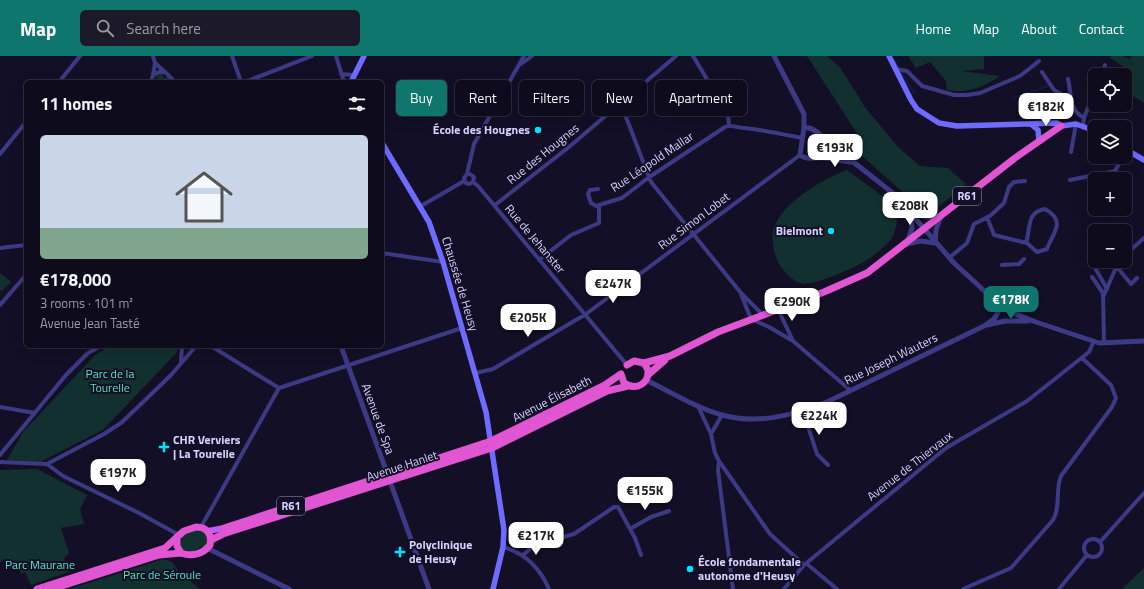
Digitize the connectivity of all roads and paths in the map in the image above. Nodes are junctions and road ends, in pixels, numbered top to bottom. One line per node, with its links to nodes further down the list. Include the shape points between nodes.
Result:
1 (80, 56): 23 (street)
2 (153, 56): 14 (street)
3 (232, 56): 26 (street)
4 (312, 56): 27 (street)
5 (336, 56): 19 (street)
6 (364, 56): 21 (main road)
7 (524, 56): 15 (street)
8 (532, 56): 15 (street)
9 (676, 56): 30 (street, Rue des Hougnes)
10 (693, 56): 38 (street, via 728,114)
11 (774, 56): 42 (street, via 804,114)
12 (889, 56): 16 (main road)
13 (1039, 61): 16 (street, via 1020,76 980,93 967,95 954,95 922,86 907,71)
14 (155, 63): 17 (street); 20 (street)
15 (518, 66): 56 (street, via 474,144)
16 (896, 68): 39 (main road, via 917,109 939,123 957,126)
17 (165, 72): 20 (street); 25 (street)
18 (1042, 72): 31 (street, via 1054,90)
19 (342, 74): 21 (street); 28 (street)
20 (152, 75): 24 (street)
21 (354, 75): 29 (main road)
22 (1068, 79): 31 (street, via 1071,90)
23 (61, 80)
24 (151, 80)
25 (173, 80)
26 (242, 80)
27 (248, 80)
28 (344, 80)
29 (352, 80)
30 (647, 81)
31 (1069, 99): 35 (street, via 1074,110)
32 (1088, 108): 35 (street)
33 (605, 116): 63 (street, Rue des Hougnes)
34 (625, 116): 57 (street)
35 (1084, 118): 41 (street)
36 (24, 124): 49 (street)
37 (1076, 124): 40 (main road); 41 (main road); 48 (street)
38 (729, 125): 44 (street, via 758,128); 57 (street, Rue Léopold Mallar)
39 (1032, 125): 40 (main road, via 1057,123); 45 (main road, via 1038,131)
40 (1061, 126): 45 (highway, R61)
41 (1083, 126): 43 (main road)
42 (804, 128): 44 (street); 47 (street, via 816,130)
43 (1088, 128)
44 (802, 138): 51 (street)
45 (1039, 141): 67 (highway, R61)
46 (384, 146): 64 (main road, Chaussée de Heusy)
47 (831, 147): 52 (street, via 828,155); 54 (street)
48 (1071, 152)
49 (0, 154)
50 (1132, 154): 53 (main road)
51 (800, 155): 52 (street, via 803,158); 70 (street, Rue Simon Lobet)
52 (823, 158): 54 (street)
53 (1144, 160)
54 (852, 162): 66 (street, via 894,194)
55 (1119, 164): 58 (street, via 1115,172)
56 (467, 172): 59 (street); 61 (street, Rue de Jehanster, via 473,176)
57 (648, 178): 65 (street, Rue Léopold Mallar, via 622,198 601,203); 70 (street)
58 (1070, 180)
59 (464, 181): 61 (street, via 469,184); 64 (street)
60 (1025, 181): 68 (street, via 1014,182 1009,187 1004,203)
61 (473, 182): 63 (street, Rue de Jehanster)
62 (598, 189): 65 (street, via 590,190 588,194 591,203)
63 (495, 205): 81 (street, Rue de Jehanster)
64 (421, 206): 82 (main road, Chaussée de Heusy)
65 (598, 207): 81 (street, via 599,223 570,234)
66 (909, 212): 67 (street, via 927,217); 69 (street); 75 (street, via 912,228)
67 (941, 216): 69 (highway, R61); 72 (street)
68 (987, 217): 73 (street, via 994,235); 80 (street, via 974,224 965,245)
69 (924, 230): 72 (street); 75 (highway, R61)
70 (694, 234): 91 (street); 96 (street, Rue Simon Lobet)
71 (1144, 238): 77 (street)
72 (935, 243): 75 (street, via 920,241); 80 (street)
73 (1026, 243): 73 (street, via 1029,220 1033,214 1045,209 1050,212 1056,218 1058,226 1046,249 1037,252)
74 (24, 245): 76 (street)
75 (905, 245): 95 (highway, R61, via 867,273)
76 (0, 248)
77 (1132, 249)
78 (384, 253): 82 (street)
79 (1024, 258): 83 (street, via 1019,264)
80 (949, 259): 94 (street)
81 (539, 260): 96 (street, Rue de Jehanster)
82 (443, 262): 102 (main road, Chaussée de Heusy)
83 (1002, 265)
84 (1095, 268): 90 (street)
85 (1116, 268): 90 (street)
86 (1120, 268): 89 (street, via 1130,284)
87 (24, 277): 93 (street)
88 (1092, 277): 92 (street, via 1100,287)
89 (1138, 278)
90 (1107, 289): 92 (street)
91 (741, 293): 97 (street); 98 (street)
92 (1103, 297): 106 (street)
93 (0, 305)
94 (1003, 308): 99 (street); 100 (street, via 1004,315); 101 (street)
95 (778, 309): 97 (highway, R61); 103 (street)
96 (586, 314): 117 (street, Rue de Jehanster); 118 (street, Rue Simon Lobet, via 492,368)
97 (763, 315): 98 (highway, R61)
98 (751, 320): 103 (street); 112 (highway, R61, via 718,332)
99 (1033, 321): 100 (street); 104 (street)
100 (997, 322): 101 (street)
101 (984, 326): 123 (street, Rue Joseph Wauters)
102 (462, 328): 116 (street); 118 (main road, Chaussée de Heusy)
103 (793, 341): 123 (street)
104 (1094, 341): 106 (street); 113 (street, Avenue de Thiervaux, via 1089,352)
105 (1144, 341): 106 (street)
106 (1104, 343)
107 (97, 348): 128 (street, via 88,353)
108 (182, 348): 114 (street)
109 (194, 348): 114 (street)
110 (214, 348): 122 (street)
111 (342, 348): 116 (street, Avenue de Spa)
112 (670, 356): 115 (highway, R61); 120 (highway, R61)
113 (1082, 358): 153 (street, Avenue de Thiervaux, via 1027,401 946,448); 163 (street, via 1111,385 1116,398 1061,476 1058,483 1057,514 1011,568)
114 (181, 363): 135 (street, via 121,422 104,434)
115 (644, 363): 117 (highway, R61, via 634,361); 120 (highway)
116 (348, 365): 122 (street); 137 (street, Avenue de Spa)
117 (627, 365): 119 (main road, R61)
118 (476, 373): 131 (main road, Chaussée de Heusy)
119 (621, 374): 121 (highway, via 622,380); 131 (highway, Avenue Élisabeth / R61)
120 (648, 377): 121 (highway, R61, via 640,386); 125 (street, Rue Joseph Wauters)
121 (628, 386): 124 (highway, Avenue Élisabeth / R61, via 619,387)
122 (279, 388): 140 (street)
123 (850, 390): 127 (street, Rue Joseph Wauters)
124 (594, 398): 131 (highway, Avenue Hanlet / R61)
125 (698, 406): 129 (street, Rue Joseph Wauters); 130 (street)
126 (0, 407): 128 (street)
127 (803, 412): 129 (street, Rue Joseph Wauters, via 776,418 753,419); 136 (street, via 817,454)
128 (35, 413): 132 (street)
129 (722, 415): 130 (street)
130 (711, 434): 133 (street)
131 (491, 445): 137 (highway, Avenue Hanlet / R61); 147 (main road, Chaussée de Heusy, via 503,516)
132 (0, 455)
133 (719, 461): 153 (street, via 770,534); 160 (street)
134 (0, 462): 135 (street)
135 (47, 464): 144 (street, via 63,476 139,513)
136 (828, 465)
137 (389, 478): 141 (highway, Avenue Hanlet / R61); 145 (highway, Avenue Hanlet / R61); 157 (street, Avenue de Spa)
138 (1144, 493): 146 (street)
139 (669, 511): 142 (street)
140 (201, 527): 143 (highway); 144 (highway, via 188,529)
141 (224, 528): 143 (main road, Avenue Hanlet / R61)
142 (630, 529): 150 (street, via 618,507 614,507 574,534 535,545); 151 (street)
143 (208, 531): 145 (highway)
144 (178, 536): 149 (highway, via 177,546); 154 (highway, via 165,548)
145 (211, 540): 148 (highway)
146 (1100, 542): 152 (street, via 1101,554 1095,558); 152 (street, via 1094,539 1087,541 1083,549)
147 (503, 547): 150 (street); 158 (main road, Chaussée de Heusy)
148 (207, 548): 149 (highway, via 194,555); 156 (street)
149 (181, 553): 155 (highway, via 159,555)
150 (523, 555): 159 (street, via 544,578)
151 (641, 555)
152 (1087, 555): 164 (street)
153 (805, 564): 161 (street, Avenue de Thiervaux); 162 (street)
154 (36, 589)
155 (52, 589)
156 (289, 589)
157 (429, 589)
158 (493, 589)
159 (549, 589)
160 (733, 589)
161 (784, 589)
162 (837, 589)
163 (963, 589)
164 (1059, 589)

